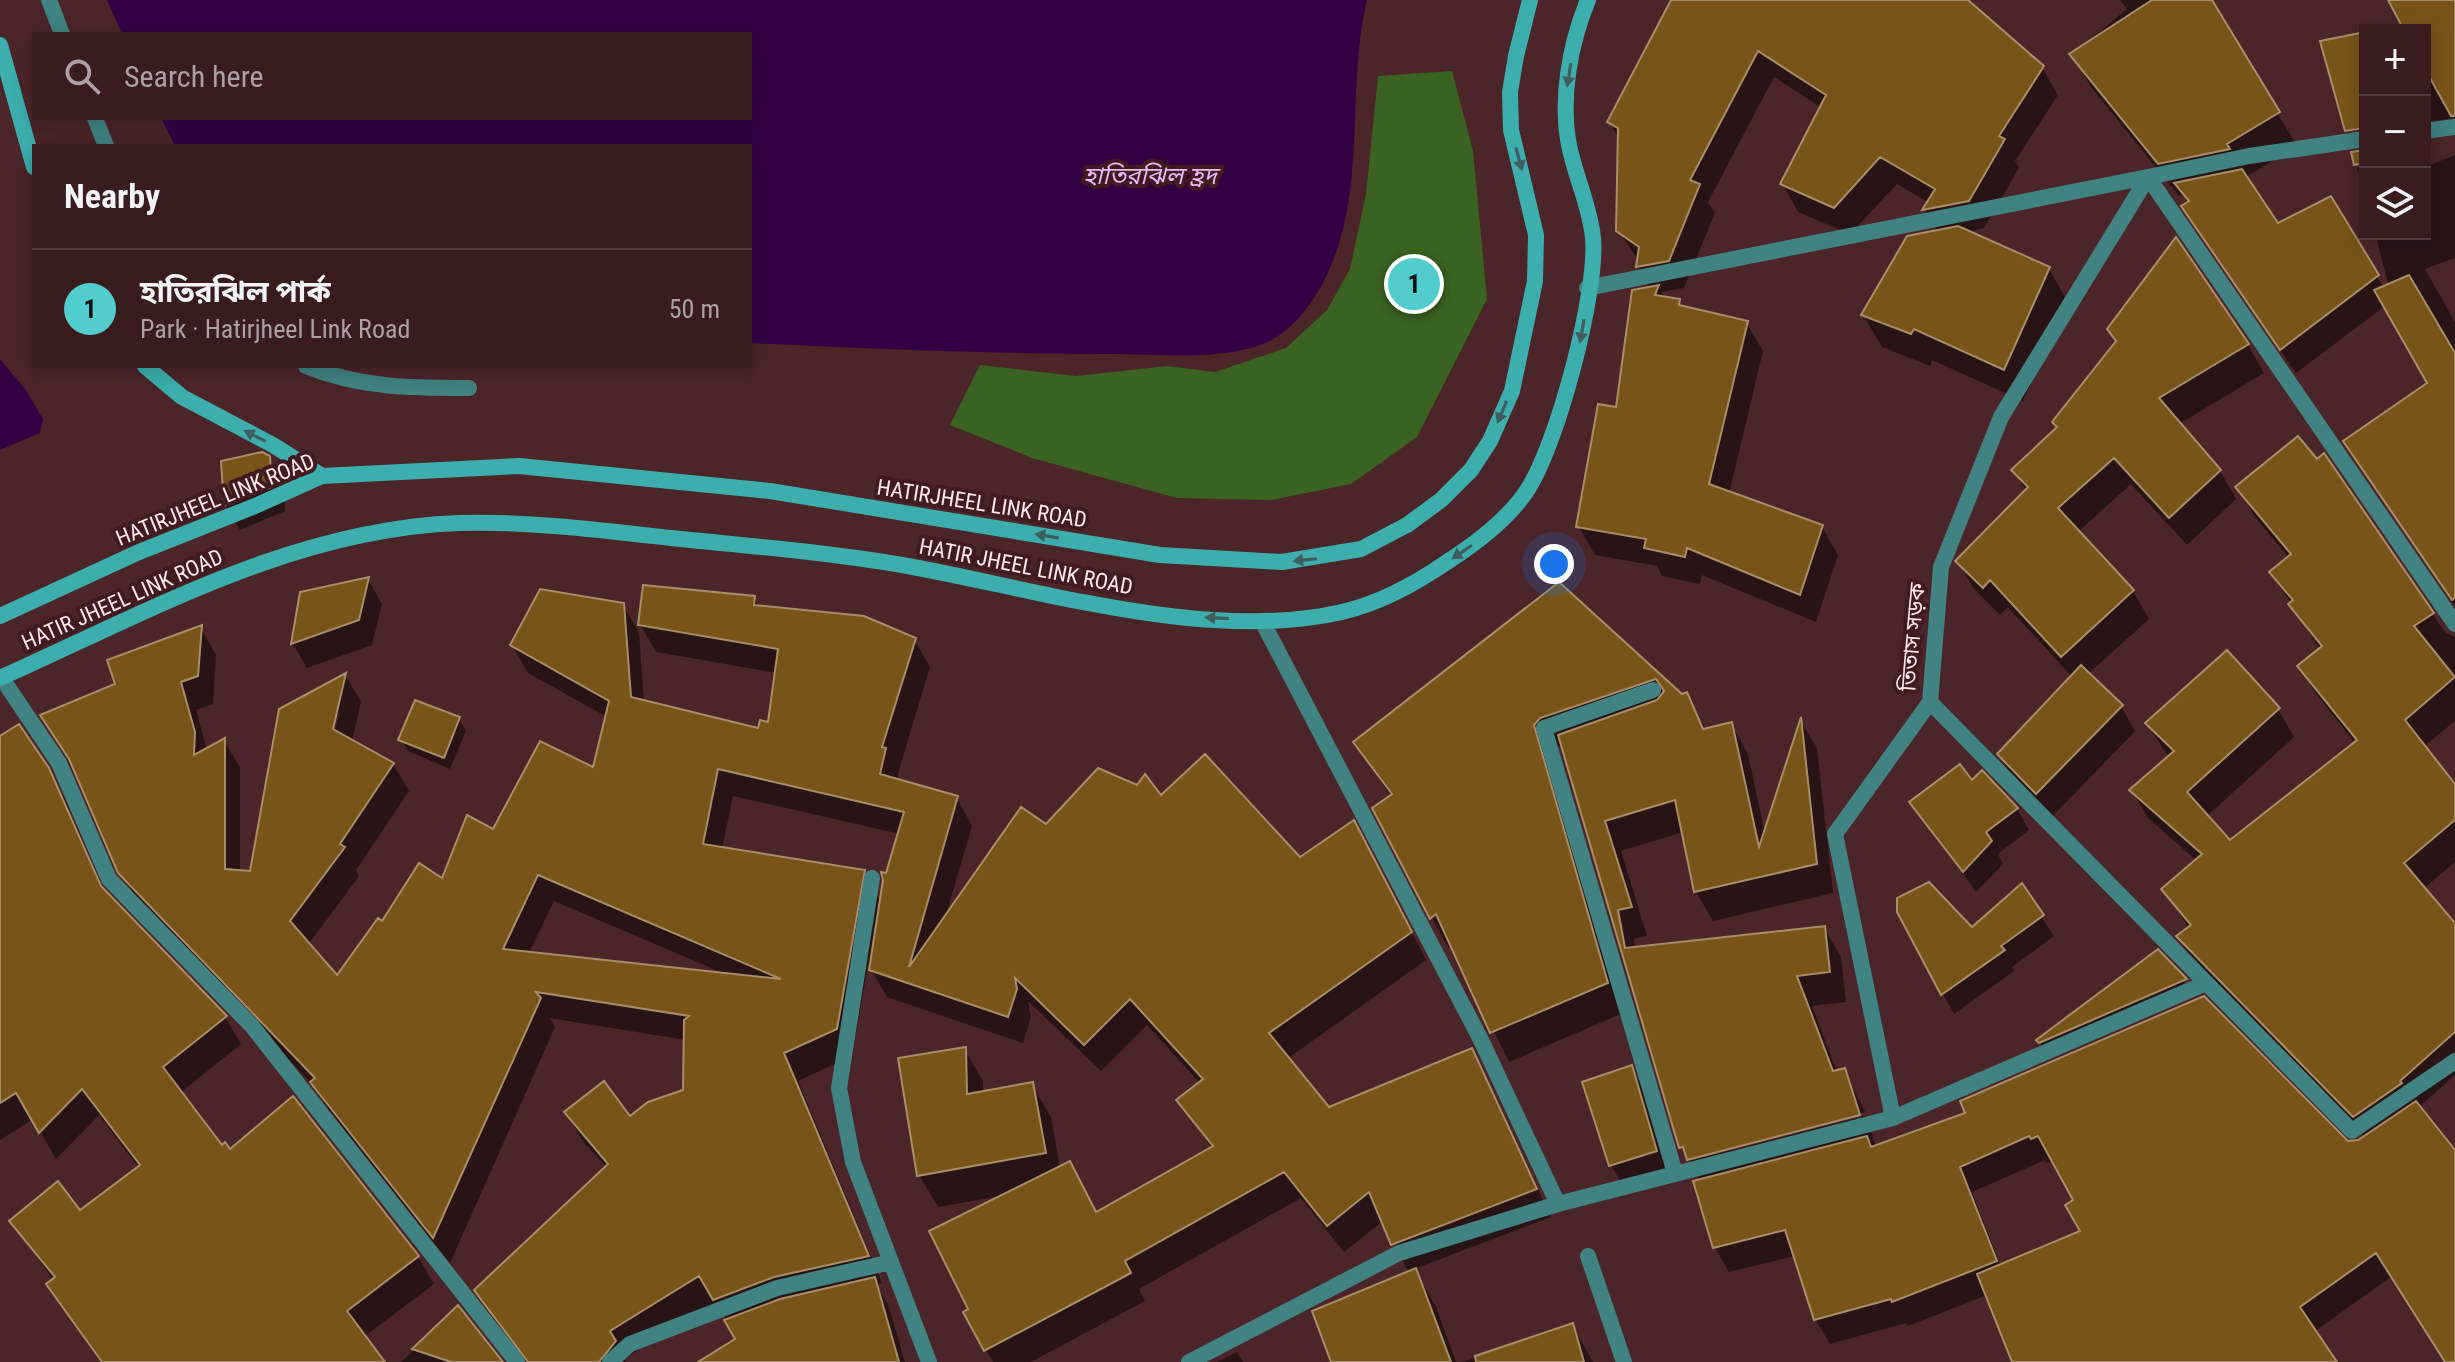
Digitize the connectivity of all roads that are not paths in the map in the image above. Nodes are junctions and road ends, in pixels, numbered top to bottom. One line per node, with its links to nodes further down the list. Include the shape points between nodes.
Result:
1 (49, 0): 4 (street)
2 (1530, 0): 17 (main road, HATIRJHEEL LINK ROAD, one-way to 17, via 1512,80 1511,130 1536,235 1535,281 1512,391 1471,470 1407,525 1361,549 1282,562 1160,555 770,491 519,466)
3 (1588, 0): 13 (main road, HATIR JHEEL LINK ROAD, one-way to 13, via 1574,46 1566,117 1592,232 1594,256)
4 (61, 32)
5 (0, 45): 11 (main road)
6 (96, 120): 10 (street)
7 (2455, 127): 8 (street)
8 (2431, 130)
9 (2359, 140): 12 (street)
10 (105, 144)
11 (32, 160)
12 (2148, 177): 13 (street); 20 (street); 23 (street, তিতাস সড়ক, via 2001,417 1941,567)
13 (1587, 288): 19 (main road, HATIR JHEEL LINK ROAD, one-way to 19, via 1582,336 1552,435 1526,493 1505,515 1472,546 1376,602 1305,618)
14 (147, 368): 17 (main road, one-way to 14, via 182,397)
15 (311, 368): 16 (street, via 384,387)
16 (469, 388)
17 (322, 476): 18 (main road, HATIRJHEEL LINK ROAD)
18 (0, 616)
19 (1262, 621): 21 (main road, HATIR JHEEL LINK ROAD, one-way to 21, via 1135,610 812,552 549,526 456,523 355,536 280,556 177,594); 29 (street, via 1481,1040)
20 (2455, 624)
21 (0, 678): 32 (street, via 59,763 109,879 252,1026)
22 (1653, 690): 28 (street, via 1544,728)
23 (1930, 702): 25 (street); 27 (street, তিতাস সড়ক, via 1835,834)
24 (872, 878): 31 (street, via 839,1088 853,1162)
25 (2204, 984): 26 (street, via 2352,1131); 27 (street)
26 (2455, 1061)
27 (1893, 1118): 28 (street)
28 (1675, 1173): 29 (street)
29 (1558, 1204): 35 (street, via 1399,1253)
30 (1588, 1256): 36 (street)
31 (891, 1262): 33 (street, via 777,1288 630,1344); 34 (street)
32 (517, 1362)
33 (610, 1362)
34 (929, 1362)
35 (1189, 1362)
36 (1624, 1362)

